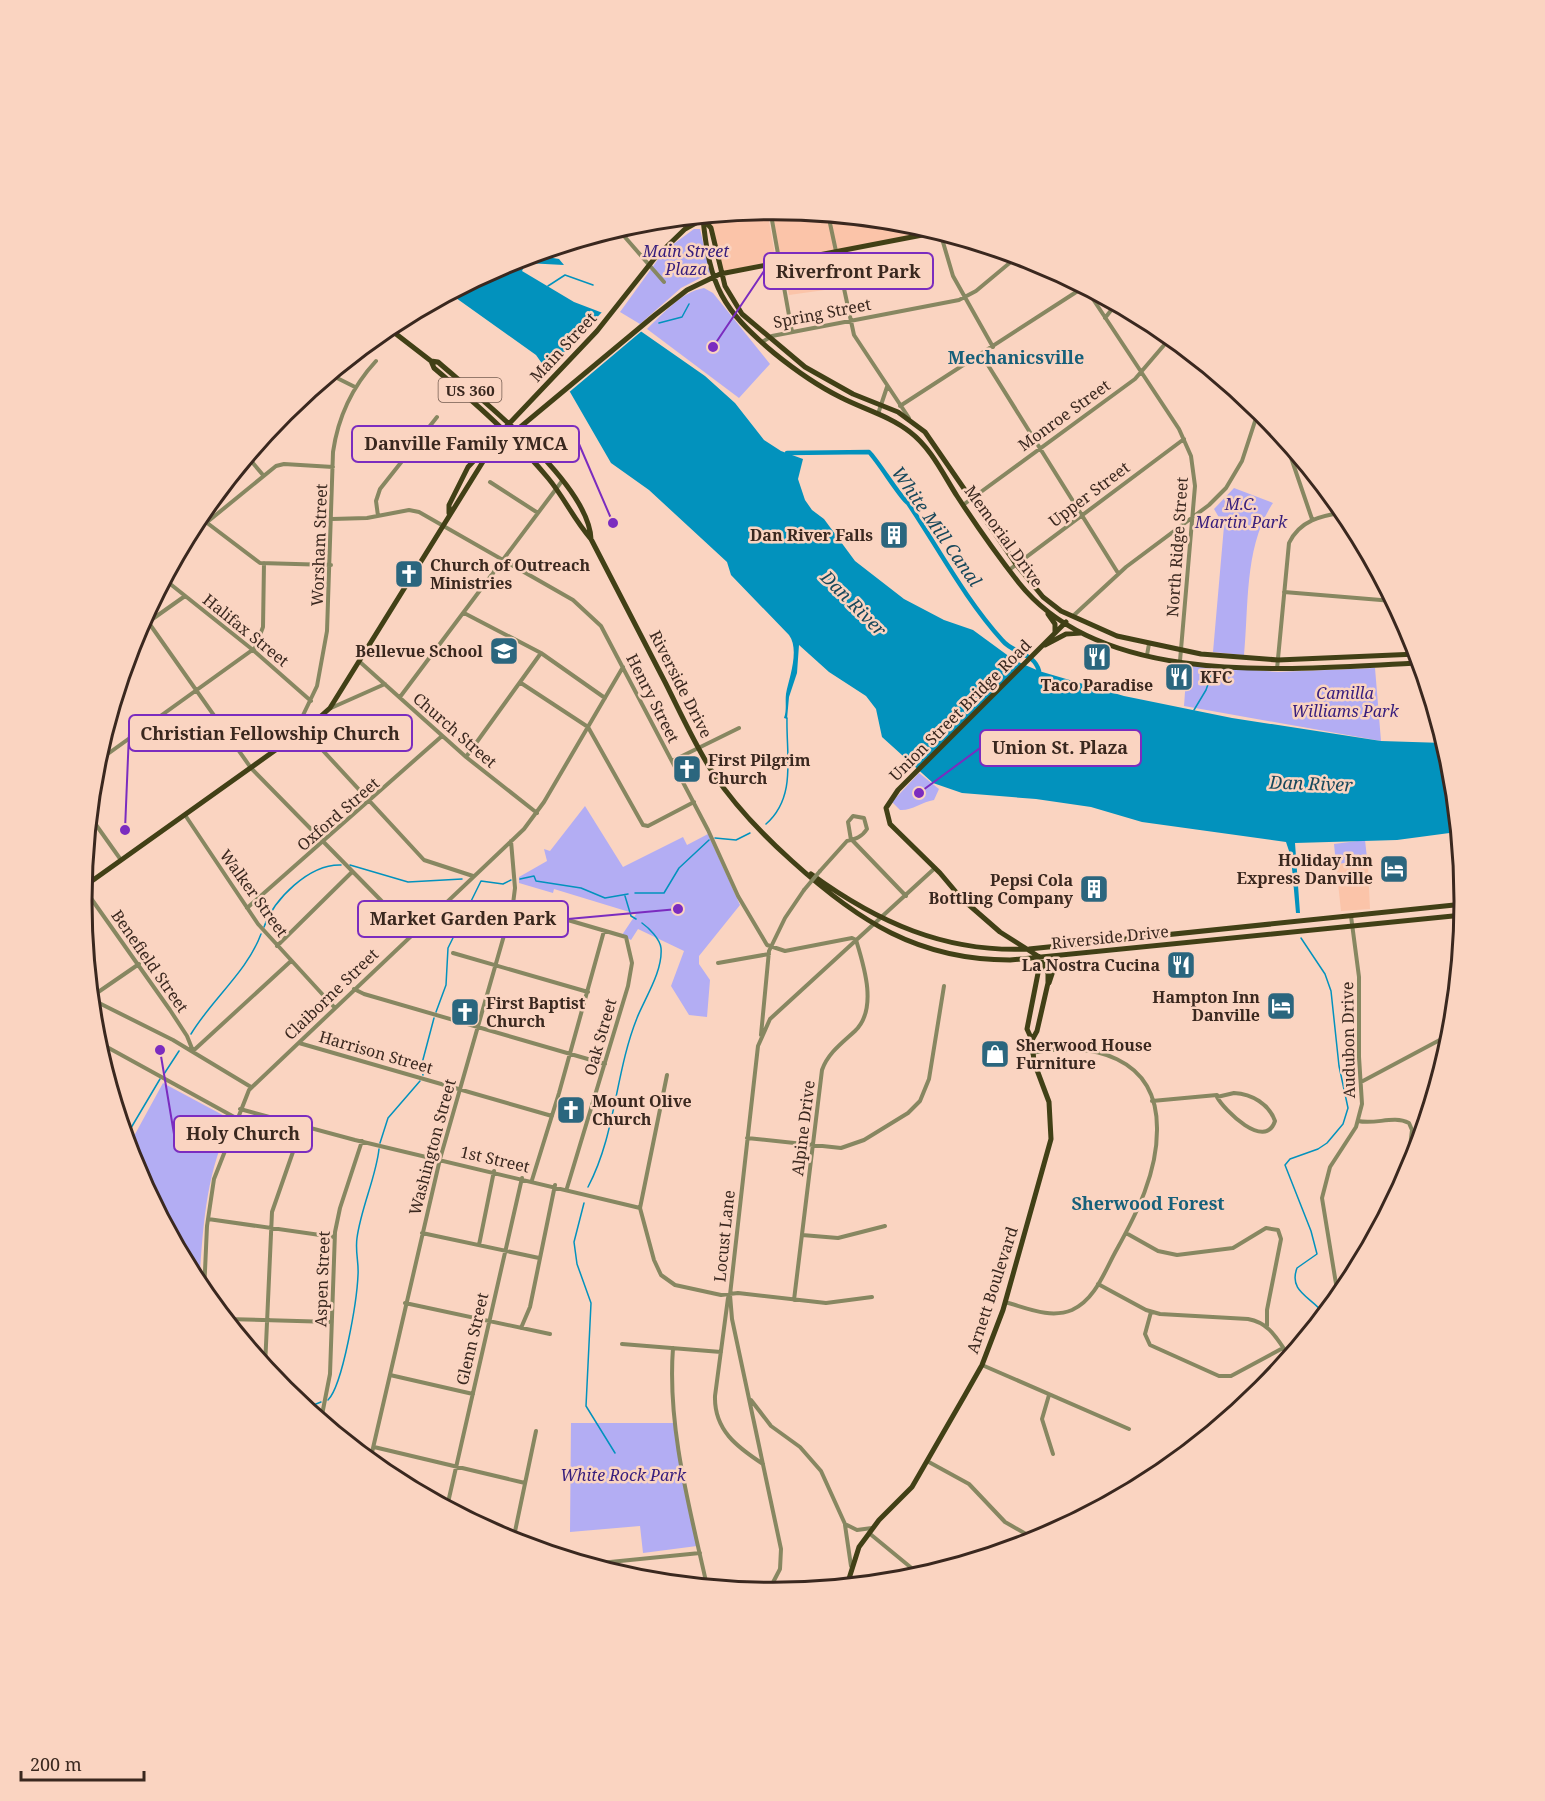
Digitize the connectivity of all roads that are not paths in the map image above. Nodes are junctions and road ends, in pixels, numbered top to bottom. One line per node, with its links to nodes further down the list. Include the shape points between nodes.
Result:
1 (772, 220): 10 (street)
2 (829, 222): 9 (street)
3 (703, 223): 14 (main road, Memorial Drive)
4 (707, 223): 13 (main road, Memorial Drive)
5 (692, 224): 12 (main road, Main Street)
6 (919, 236): 9 (main road)
7 (625, 237): 12 (street)
8 (942, 241): 17 (street)
9 (835, 253): 10 (main road); 21 (street)
10 (779, 263): 13 (main road); 22 (street)
11 (1010, 263): 17 (street, Spring Street)
12 (649, 265): 15 (street); 43 (main road, Main Street, via 622,302)
13 (720, 274): 14 (main road); 24 (main road, Memorial Drive, via 736,306)
14 (713, 277): 25 (main road, Memorial Drive, via 733,316); 45 (main road, via 687,290)
15 (664, 282)
16 (1077, 292): 27 (street)
17 (966, 297): 21 (street, Spring Street); 27 (street)
18 (1093, 300): 20 (street, North Ridge Street)
19 (1111, 310): 20 (street)
20 (1105, 318): 31 (street, North Ridge Street)
21 (849, 320): 22 (street, Spring Street); 35 (street, via 858,342)
22 (792, 332): 24 (street, Spring Street)
23 (395, 333): 29 (main road, US 360)
24 (767, 337): 25 (street, Spring Street); 33 (main road, Memorial Drive)
25 (762, 342): 36 (main road, Memorial Drive)
26 (1165, 344): 31 (street, Monroe Street)
27 (993, 347): 28 (street)
28 (981, 354): 38 (street); 48 (street)
29 (431, 361): 43 (main road, US 360, via 438,362); 44 (main road, US 360)
30 (376, 362): 34 (street, Worsham Street)
31 (1142, 373): 47 (street, North Ridge Street); 48 (street, Monroe Street)
32 (336, 377): 34 (street)
33 (829, 382): 36 (street); 37 (main road, Memorial Drive)
34 (356, 387): 51 (street, Worsham Street, via 338,427)
35 (887, 387): 37 (street); 38 (street)
36 (822, 388): 39 (main road, Memorial Drive)
37 (880, 404): 39 (street); 42 (main road, Memorial Drive)
38 (900, 406): 42 (street)
39 (878, 414): 57 (main road, Memorial Drive, via 918,439)
40 (437, 417): 62 (street, via 380,489 375,501)
41 (1255, 420): 63 (street, via 1233,480)
42 (912, 421): 56 (main road, Memorial Drive, via 931,440)
43 (507, 423): 44 (main road, Main Street); 45 (main road, US 360)
44 (502, 429): 46 (main road, US 360); 58 (main road, Main Street, via 468,467 449,505)
45 (515, 431): 46 (main road); 53 (main road, Riverside Drive)
46 (509, 436): 55 (main road, Riverside Drive); 58 (main road, via 484,460)
47 (1184, 439): 60 (street, Upper Street); 63 (street, North Ridge Street, via 1195,475)
48 (1039, 448): 56 (street, Monroe Street); 60 (street)
49 (1292, 459): 65 (street)
50 (252, 461): 52 (street)
51 (333, 467): 52 (street, via 284,464); 64 (street, Worsham Street)
52 (263, 475): 66 (street)
53 (562, 481): 55 (street); 68 (main road, Riverside Drive, via 581,511)
54 (490, 482): 59 (street)
55 (556, 489): 59 (street); 68 (main road, Riverside Drive)
56 (970, 499): 57 (street, Monroe Street); 71 (main road, Memorial Drive)
57 (963, 505): 73 (main road, Memorial Drive)
58 (449, 513): 67 (main road)
59 (538, 513): 69 (street)
60 (1080, 514): 71 (street, Upper Street); 74 (street)
61 (1333, 514): 65 (street)
62 (378, 516): 64 (street, Henry Street); 67 (street, Henry Street, via 412,511)
63 (1194, 516): 74 (street); 92 (street, North Ridge Street)
64 (332, 519): 72 (street, Worsham Street)
65 (1312, 519): 76 (street, via 1296,531 1289,543)
66 (206, 522): 70 (street)
67 (442, 525): 69 (street, Henry Street); 98 (main road)
68 (591, 539): 114 (main road, Riverside Drive)
69 (503, 560): 80 (street); 100 (street, Henry Street, via 586,610 607,635)
70 (264, 564): 72 (street); 91 (street, via 263,627)
71 (1016, 564): 73 (street, Upper Street); 81 (main road, Memorial Drive, via 1048,602)
72 (331, 565): 107 (street, Worsham Street, via 328,626 320,678)
73 (1009, 570): 79 (main road, Memorial Drive)
74 (1118, 573): 81 (street)
75 (170, 584): 77 (street, Halifax Street)
76 (1284, 592): 78 (street); 96 (street)
77 (185, 596): 82 (street); 91 (street, Halifax Street)
78 (1384, 600)
79 (1044, 608): 83 (main road, Memorial Drive); 85 (main road, via 1053,620)
80 (464, 613): 93 (street); 105 (street)
81 (1072, 616): 83 (main road, Union Street Bridge Road); 87 (main road, Memorial Drive)
82 (153, 619)
83 (1065, 622): 85 (main road, Union Street Bridge Road); 86 (main road, Memorial Drive)
84 (150, 625): 104 (street)
85 (1055, 633): 89 (main road, Union Street Bridge Road)
86 (1084, 634): 89 (main road, via 1066,634); 90 (main road, Memorial Drive)
87 (1117, 636): 88 (main road, Memorial Drive); 90 (street)
88 (1149, 644): 92 (main road, Memorial Drive); 95 (street)
89 (1043, 647): 129 (main road, Union Street Bridge Road, via 898,790 886,808 890,824)
90 (1114, 647): 95 (main road, Memorial Drive)
91 (253, 650): 104 (street); 107 (street, Halifax Street)
92 (1181, 651): 96 (main road, Memorial Drive); 97 (street, North Ridge Street)
93 (541, 653): 102 (street); 106 (street)
94 (1407, 654): 96 (main road, Memorial Drive)
95 (1147, 655): 97 (main road, Memorial Drive)
96 (1278, 660): 101 (street)
97 (1180, 661): 101 (main road, Memorial Drive)
98 (360, 662): 103 (street, Church Street); 108 (main road)
99 (1410, 663): 101 (main road, Memorial Drive)
100 (623, 667): 106 (street, Claiborne Street); 117 (street, Henry Street)
101 (1277, 670)
102 (521, 683): 109 (street); 116 (street)
103 (385, 684): 105 (street, Church Street); 108 (street)
104 (197, 691): 115 (street); 118 (street)
105 (400, 697): 113 (street, Church Street)
106 (605, 698): 109 (street, Claiborne Street)
107 (311, 701): 112 (street, Worsham Street)
108 (330, 708): 110 (main road)
109 (588, 727): 120 (street, via 641,824 648,826); 121 (street, Claiborne Street)
110 (303, 728): 112 (main road); 119 (street)
111 (739, 728): 114 (street)
112 (294, 734): 118 (main road)
113 (442, 736): 116 (street, Church Street); 119 (street, Oxford Street)
114 (699, 748): 117 (street); 127 (main road, Riverside Drive, via 735,803)
115 (108, 754)
116 (466, 757): 121 (street, Church Street)
117 (672, 761): 120 (street, Henry Street)
118 (251, 768): 122 (main road); 126 (street)
119 (370, 802): 126 (street, Oxford Street); 131 (street, via 424,860)
120 (694, 802): 150 (street, Henry Street, via 740,900)
121 (537, 813): 124 (street, Claiborne Street)
122 (185, 815): 128 (main road); 137 (street, Walker Street)
123 (96, 825): 128 (street)
124 (511, 840): 131 (street, Claiborne Street); 135 (street, Washington Street)
125 (852, 840): 125 (street, via 849,822 853,816 864,818 867,830); 133 (street); 150 (street, bridge, via 804,890)
126 (324, 842): 130 (street); 137 (street, Oxford Street)
127 (788, 857): 140 (main road, Riverside Drive, via 838,894); 142 (main road, Riverside Drive, via 833,899)
128 (121, 860): 132 (main road)
129 (935, 868): 133 (street, Locust Lane); 152 (main road, Union Street Bridge Road, via 990,925)
130 (352, 872): 145 (street); 149 (street)
131 (473, 876): 145 (street, Claiborne Street)
132 (92, 880)
133 (906, 896): 140 (street, Locust Lane)
134 (92, 899): 159 (street, Benefield Street)
135 (513, 904): 144 (street); 160 (street, Washington Street)
136 (1454, 905): 138 (main road, Riverside Drive)
137 (247, 908): 149 (street, Walker Street)
138 (1351, 916): 141 (main road, Riverside Drive); 143 (street, Audubon Drive)
139 (1453, 916): 143 (main road, Riverside Drive)
140 (881, 919): 142 (street, Locust Lane); 152 (main road, Riverside Drive, via 947,943 994,950)
141 (1270, 924): 146 (street); 147 (main road, Riverside Drive)
142 (874, 925): 148 (street, Locust Lane); 156 (main road, Riverside Drive, via 954,955 997,960)
143 (1352, 926): 146 (main road, Riverside Drive); 180 (street, Audubon Drive, via 1359,977)
144 (604, 931): 165 (street); 178 (street, Oak Street, via 627,938 632,960 630,980)
145 (413, 933): 164 (street, Claiborne Street)
146 (1272, 934): 151 (main road, Riverside Drive)
147 (1143, 937): 151 (street); 152 (main road, Riverside Drive)
148 (856, 940): 150 (street, via 785,951); 170 (street, Locust Lane, via 771,1019); 193 (street, Alpine Drive, via 867,1009 860,1025 824,1063)
149 (277, 946): 157 (street, Walker Street)
150 (771, 947): 154 (street)
151 (1145, 947): 155 (main road, Riverside Drive)
152 (1029, 949): 156 (main road, Union Street Bridge Road)
153 (453, 953): 160 (street)
154 (769, 954): 158 (street); 170 (street)
155 (1058, 956): 156 (main road, Riverside Drive); 163 (main road)
156 (1041, 958): 161 (main road, Arnett Boulevard); 163 (main road, Arnett Boulevard, via 1048,974)
157 (291, 961): 168 (street, Walker Street); 175 (street)
158 (718, 963)
159 (139, 964): 166 (street); 175 (street, Benefield Street)
160 (495, 966): 165 (street); 169 (street, Washington Street)
161 (1036, 985): 163 (main road); 171 (main road, Arnett Boulevard, via 1028,1021)
162 (944, 987): 193 (street, via 931,1071 914,1108 855,1144 841,1148)
163 (1047, 987): 171 (main road, Arnett Boulevard)
164 (354, 989): 168 (street, Claiborne Street); 169 (street)
165 (588, 992): 177 (street)
166 (98, 993)
167 (99, 1002): 175 (street)
168 (335, 1008): 173 (street, Claiborne Street)
169 (477, 1028): 177 (street); 182 (street, Washington Street)
170 (761, 1035): 191 (street, Locust Lane)
171 (1032, 1040): 176 (main road, Arnett Boulevard)
172 (1438, 1041): 180 (street)
173 (298, 1042): 181 (street, Claiborne Street); 182 (street, Harrison Street)
174 (108, 1048): 187 (street)
175 (193, 1051): 181 (street)
176 (1032, 1053): 184 (street, via 1065,1049 1114,1056 1132,1069); 217 (main road, Arnett Boulevard, via 1049,1102 1051,1139)
177 (570, 1054): 178 (street); 186 (street)
178 (605, 1065): 199 (street, Oak Street)
179 (667, 1075): 200 (street)
180 (1361, 1082): 188 (street, Audubon Drive)
181 (251, 1087): 185 (street, Claiborne Street)
182 (459, 1089): 186 (street, Harrison Street); 194 (street, Washington Street)
183 (1217, 1095): 183 (street, via 1252,1096 1272,1113 1275,1123 1263,1131 1247,1128); 184 (street)
184 (1152, 1101): 205 (street, via 1157,1120 1155,1150 1144,1195)
185 (240, 1108): 187 (street, Claiborne Street); 189 (street, 1st Street)
186 (552, 1116): 197 (street)
187 (236, 1118): 201 (street, Claiborne Street, via 216,1169)
188 (1358, 1120): 190 (street, via 1371,1124 1397,1119 1409,1123); 213 (street, Audubon Drive, via 1330,1167 1323,1191 1324,1222)
189 (302, 1126): 192 (street, 1st Street); 203 (street, via 275,1198)
190 (1411, 1134)
191 (747, 1138): 193 (street); 214 (street, Locust Lane)
192 (362, 1142): 194 (street, 1st Street); 207 (street, Aspen Street)
193 (813, 1145): 206 (street, Alpine Drive)
194 (440, 1159): 195 (street, 1st Street); 204 (street, Washington Street)
195 (494, 1171): 196 (street, 1st Street); 208 (street)
196 (522, 1178): 197 (street, 1st Street); 209 (street, Glenn Street)
197 (532, 1180): 198 (street, 1st Street)
198 (555, 1185): 199 (street, 1st Street); 210 (street)
199 (567, 1188): 200 (street, 1st Street)
200 (640, 1208): 214 (street, via 654,1260 665,1279 680,1287)
201 (208, 1219): 203 (street); 211 (street, Claiborne Street)
202 (885, 1226): 206 (street, via 838,1238)
203 (271, 1228): 207 (street); 221 (street)
204 (422, 1233): 208 (street); 218 (street, Washington Street)
205 (1126, 1233): 212 (street); 224 (street, via 1158,1251 1177,1255 1233,1248 1266,1228 1278,1230 1281,1239)
206 (802, 1235): 216 (street, Alpine Drive)
207 (334, 1237): 222 (street, Aspen Street)
208 (479, 1245): 209 (street)
209 (505, 1251): 210 (street); 223 (street, Glenn Street)
210 (539, 1258): 225 (street, via 530,1307)
211 (205, 1277)
212 (1098, 1284): 217 (street, via 1083,1303 1059,1313); 219 (street)
213 (1336, 1284)
214 (730, 1295): 216 (street); 230 (street); 236 (street, Locust Lane)
215 (872, 1297): 216 (street, via 826,1303)
216 (794, 1300)
217 (1005, 1302): 232 (main road, Arnett Boulevard)
218 (405, 1303): 223 (street); 233 (street, Washington Street)
219 (1151, 1312): 224 (street, via 1248,1319); 229 (street, via 1145,1334 1150,1345 1219,1376 1231,1376)
220 (235, 1319): 221 (street)
221 (268, 1320): 222 (street); 231 (street)
222 (332, 1322): 237 (street, Aspen Street, via 330,1374)
223 (489, 1323): 225 (street); 234 (street, Glenn Street)
224 (1267, 1326): 229 (street)
225 (521, 1328): 226 (street)
226 (550, 1334)
227 (622, 1344): 228 (street)
228 (674, 1348): 230 (street); 252 (street, via 672,1400)
229 (1283, 1348)
230 (721, 1352): 244 (street, via 715,1396 717,1418 733,1442)
231 (266, 1356)
232 (982, 1365): 235 (street); 243 (main road, Arnett Boulevard)
233 (390, 1375): 234 (street); 240 (street, Washington Street)
234 (473, 1394): 245 (street, Glenn Street)
235 (1049, 1395): 238 (street); 242 (street, via 1042,1419)
236 (749, 1397): 244 (street, Locust Lane); 248 (street, via 771,1426 800,1447 821,1471)
237 (322, 1412)
238 (1129, 1430)
239 (536, 1431): 246 (street)
240 (374, 1447): 241 (street, Washington Street); 245 (street)
241 (373, 1452)
242 (1053, 1454)
243 (927, 1461): 249 (main road, Arnett Boulevard, via 905,1495); 251 (street, via 969,1484 1005,1522)
244 (763, 1464): 258 (street, Locust Lane, via 782,1556)
245 (456, 1467): 246 (street); 247 (street, Glenn Street)
246 (525, 1483): 250 (street)
247 (449, 1499)
248 (845, 1524): 249 (street, via 857,1530); 254 (street)
249 (870, 1530): 254 (main road, Arnett Boulevard); 255 (street)
250 (515, 1531)
251 (1024, 1533)
252 (700, 1553): 253 (street); 257 (street)
253 (612, 1562)
254 (851, 1566): 256 (main road, Arnett Boulevard)
255 (911, 1567)
256 (849, 1577)
257 (705, 1578)
258 (774, 1582)

